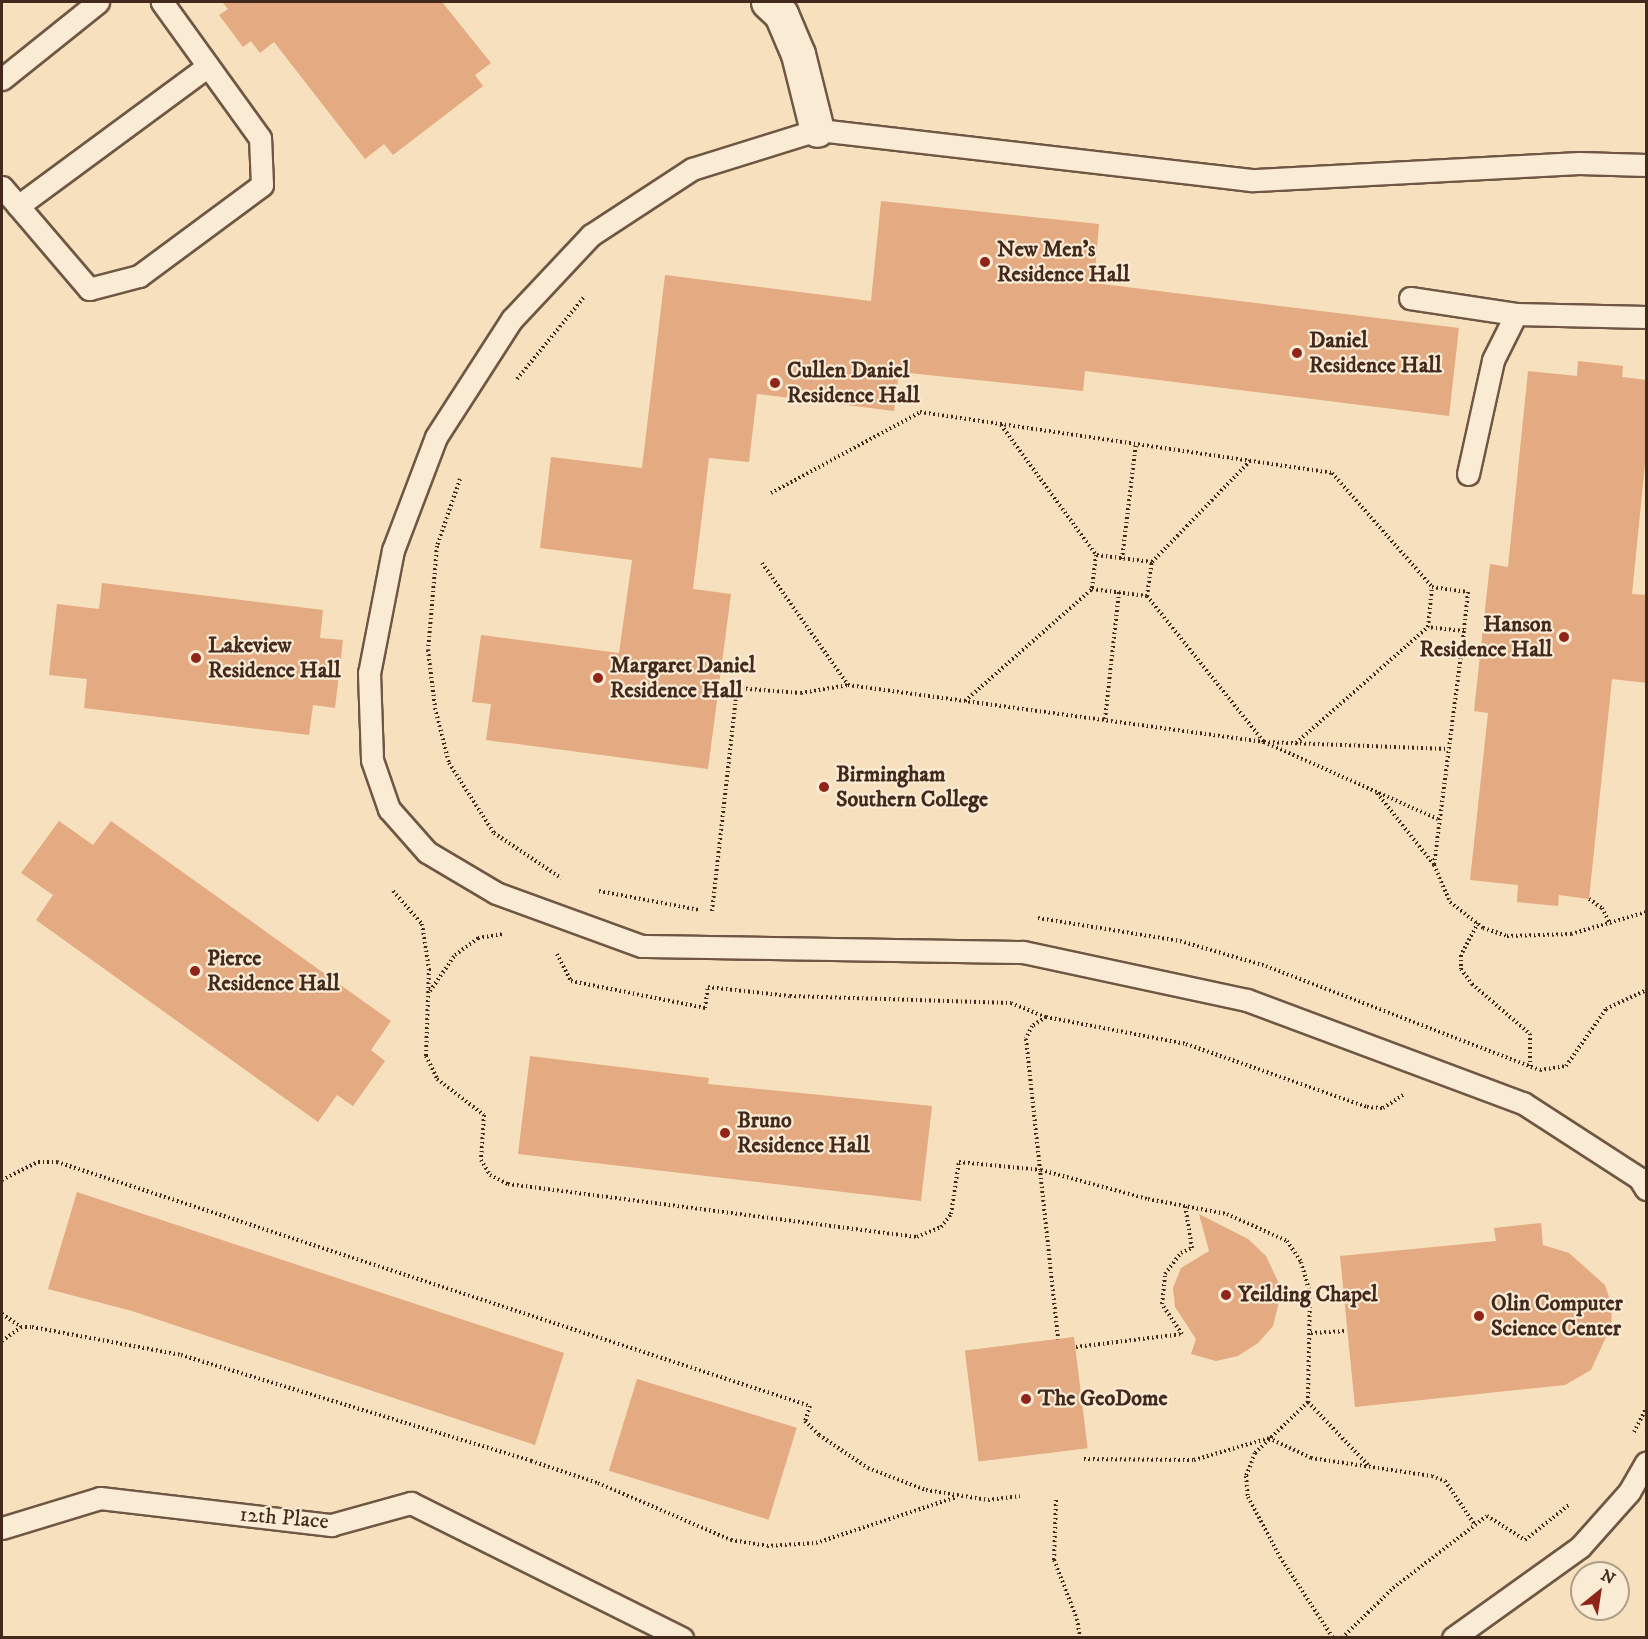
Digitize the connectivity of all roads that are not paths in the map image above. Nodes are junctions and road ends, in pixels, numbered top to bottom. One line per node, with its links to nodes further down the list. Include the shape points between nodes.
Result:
1 (98, 2): 5 (lane)
2 (162, 2): 4 (lane)
3 (768, 2): 6 (street, via 781,14 798,54)
4 (208, 66): 9 (lane); 9 (lane, via 260,138 262,185 149,269 89,289)
5 (2, 79)
6 (817, 130): 7 (lane, via 1251,180 1579,162); 14 (lane, via 692,169 591,235 512,319 436,437 393,550 369,674 372,760 389,809 427,852 496,892 642,946 1023,952 1247,1000 1523,1103 1639,1178)
7 (1647, 165)
8 (2, 187): 9 (lane)
9 (18, 206)
10 (1410, 298): 11 (lane)
11 (1516, 314): 12 (lane); 13 (lane, via 1493,360)
12 (1647, 317)
13 (1468, 474)
14 (1647, 1188)
15 (1647, 1463): 18 (lane, via 1629,1492 1580,1547)
16 (2, 1528): 17 (lane, 12th Place, via 100,1498 331,1525 411,1503)
17 (682, 1638)
18 (1453, 1638)

